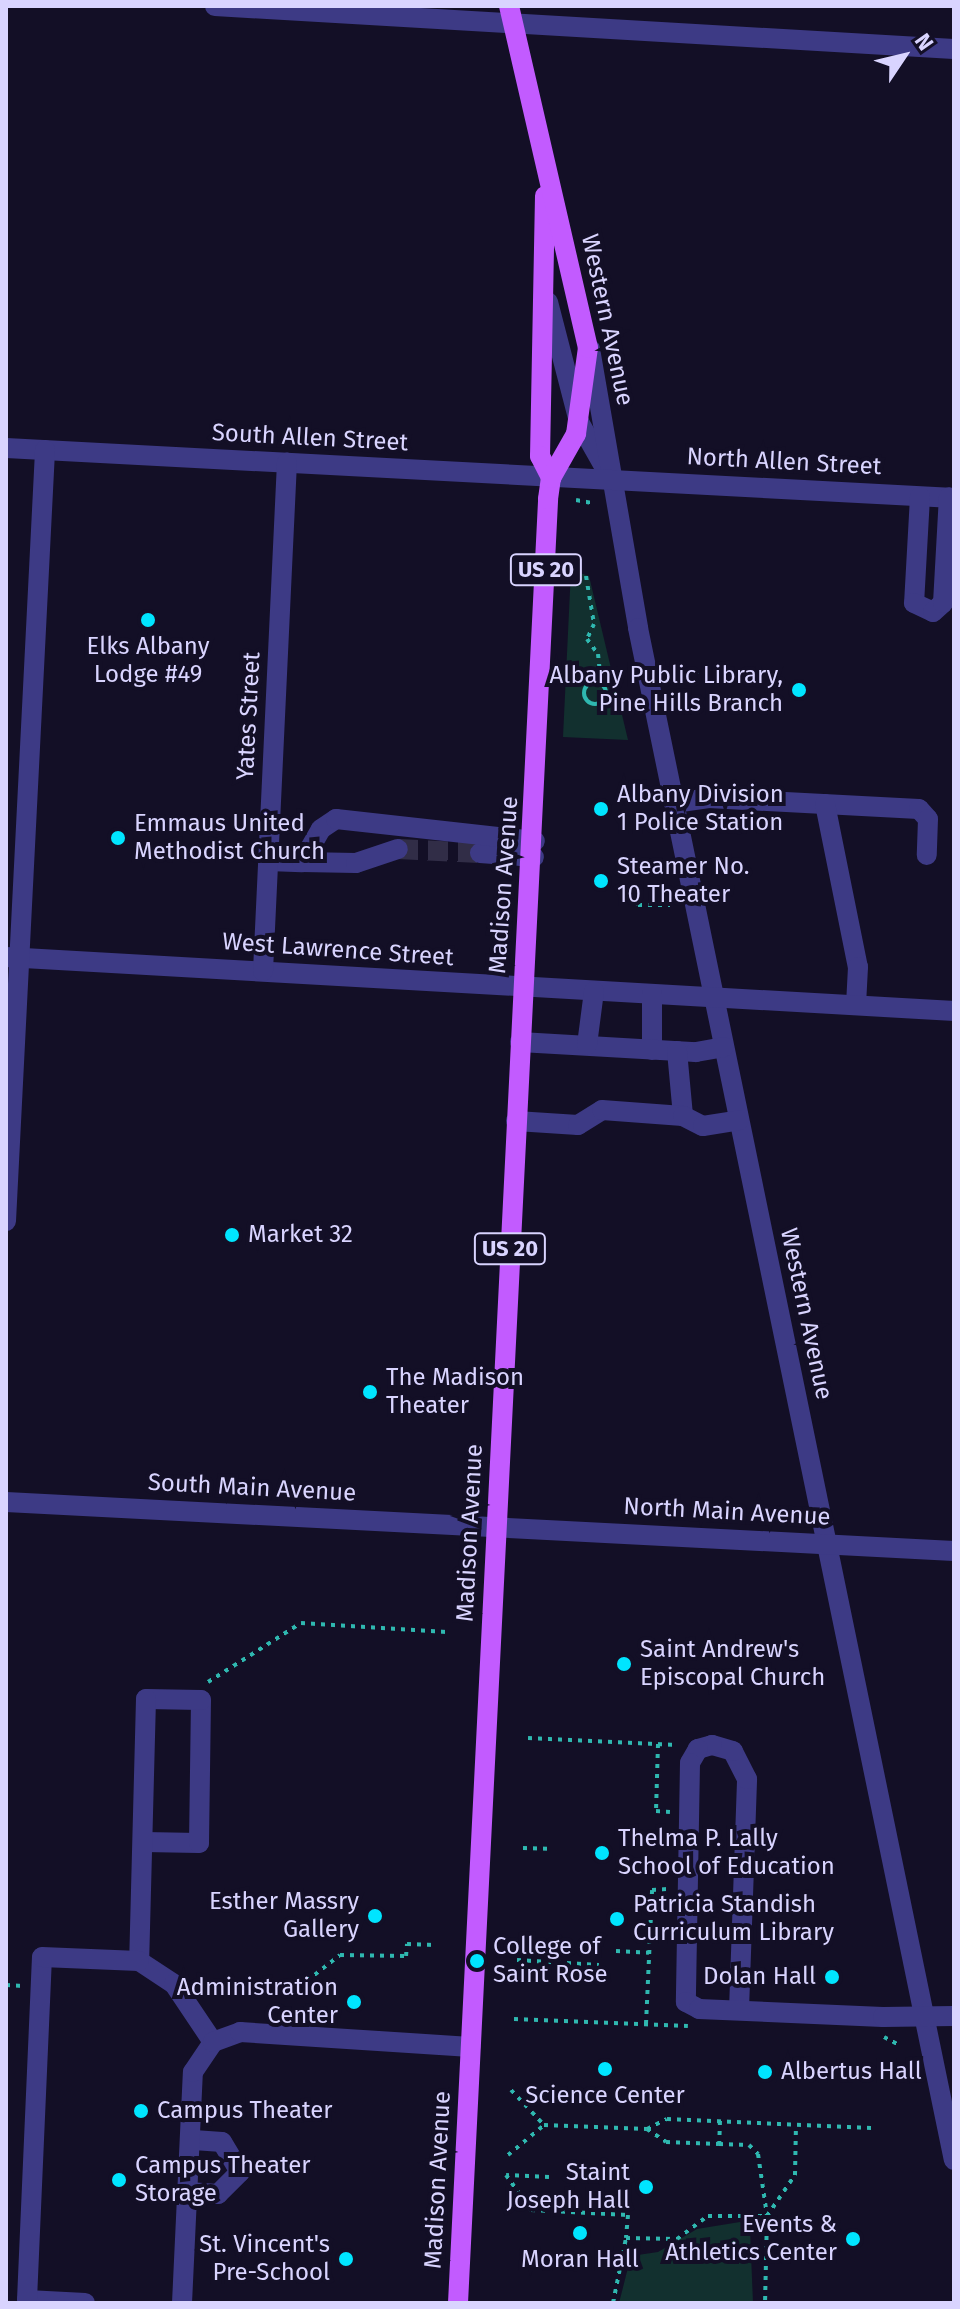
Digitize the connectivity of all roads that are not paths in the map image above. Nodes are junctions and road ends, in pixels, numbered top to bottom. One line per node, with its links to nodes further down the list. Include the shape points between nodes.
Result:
1 (215, 6): 2 (street)
2 (511, 16): 3 (street); 4 (main road, Western Avenue / US 20)
3 (954, 49)
4 (545, 175): 5 (main road, Western Avenue / US 20); 6 (main road, Western Avenue / US 20)
5 (547, 301): 7 (street, Western Avenue); 12 (main road, Madison Avenue / US 20, via 540,456)
6 (588, 333): 7 (main road, Madison Avenue / US 20); 11 (street, Western Avenue)
7 (579, 422): 11 (street, Western Avenue); 12 (main road, Madison Avenue / US 20)
8 (6, 448): 9 (street, South Allen Street)
9 (45, 450): 10 (street, South Allen Street); 23 (street)
10 (287, 463): 12 (street, South Allen Street); 21 (street, Yates Street)
11 (610, 477): 12 (street, South Allen Street); 13 (street, North Allen Street); 15 (street, Western Avenue)
12 (551, 478): 18 (main road, Madison Avenue / US 20)
13 (920, 497): 14 (street, North Allen Street); 14 (street, via 914,603 933,612 943,603)
14 (952, 498)
15 (674, 803): 16 (street); 28 (street, Western Avenue)
16 (825, 804): 20 (street, via 921,809); 29 (street, via 858,967)
17 (398, 849): 22 (street, via 358,863)
18 (534, 849): 19 (street); 22 (street, via 336,819 321,829); 25 (main road, Madison Avenue / US 20)
19 (480, 853)
20 (927, 855)
21 (268, 861): 22 (street); 24 (street, Yates Street)
22 (302, 862)
23 (13, 957): 24 (street, West Lawrence Street); 39 (street)
24 (263, 971): 25 (street, West Lawrence Street)
25 (524, 987): 26 (street, West Lawrence Street); 31 (main road, Madison Avenue / US 20)
26 (594, 991): 27 (street, West Lawrence Street); 32 (street)
27 (652, 994): 28 (street, West Lawrence Street); 34 (street)
28 (715, 997): 29 (street, West Lawrence Street); 33 (street, Western Avenue)
29 (856, 1005): 30 (street, West Lawrence Street)
30 (954, 1011)
31 (520, 1042): 32 (street); 38 (main road, Madison Avenue / US 20)
32 (587, 1045): 34 (street)
33 (724, 1047): 35 (street); 37 (street, Western Avenue)
34 (652, 1050): 35 (street)
35 (677, 1051): 36 (street)
36 (683, 1116): 37 (street, via 703,1126); 38 (street, via 602,1110 578,1125)
37 (739, 1120): 42 (street, Western Avenue)
38 (516, 1121): 41 (main road, Madison Avenue / US 20)
39 (6, 1221)
40 (6, 1502): 41 (street, South Main Avenue)
41 (496, 1526): 42 (street, North Main Avenue); 50 (main road, Madison Avenue / US 20)
42 (828, 1544): 43 (street, North Main Avenue); 48 (street, Western Avenue)
43 (954, 1551)
44 (144, 1842): 44 (street, via 199,1843 201,1700 146,1699); 45 (street)
45 (139, 1961): 49 (street, via 161,1970); 54 (street, via 42,1957 27,2300)
46 (739, 2010): 46 (street, via 747,1779 733,1751 705,1746 690,1763 681,1992 692,2007); 48 (street)
47 (954, 2016): 48 (street)
48 (924, 2017): 52 (street, Western Avenue)
49 (213, 2042): 50 (street, via 240,2032); 51 (street, via 193,2072)
50 (471, 2047): 56 (main road, Madison Avenue / US 20)
51 (190, 2140): 53 (street); 53 (street, via 222,2142 240,2172 218,2194)
52 (954, 2160)
53 (188, 2192): 55 (street)
54 (85, 2303)
55 (182, 2303)
56 (458, 2303)

